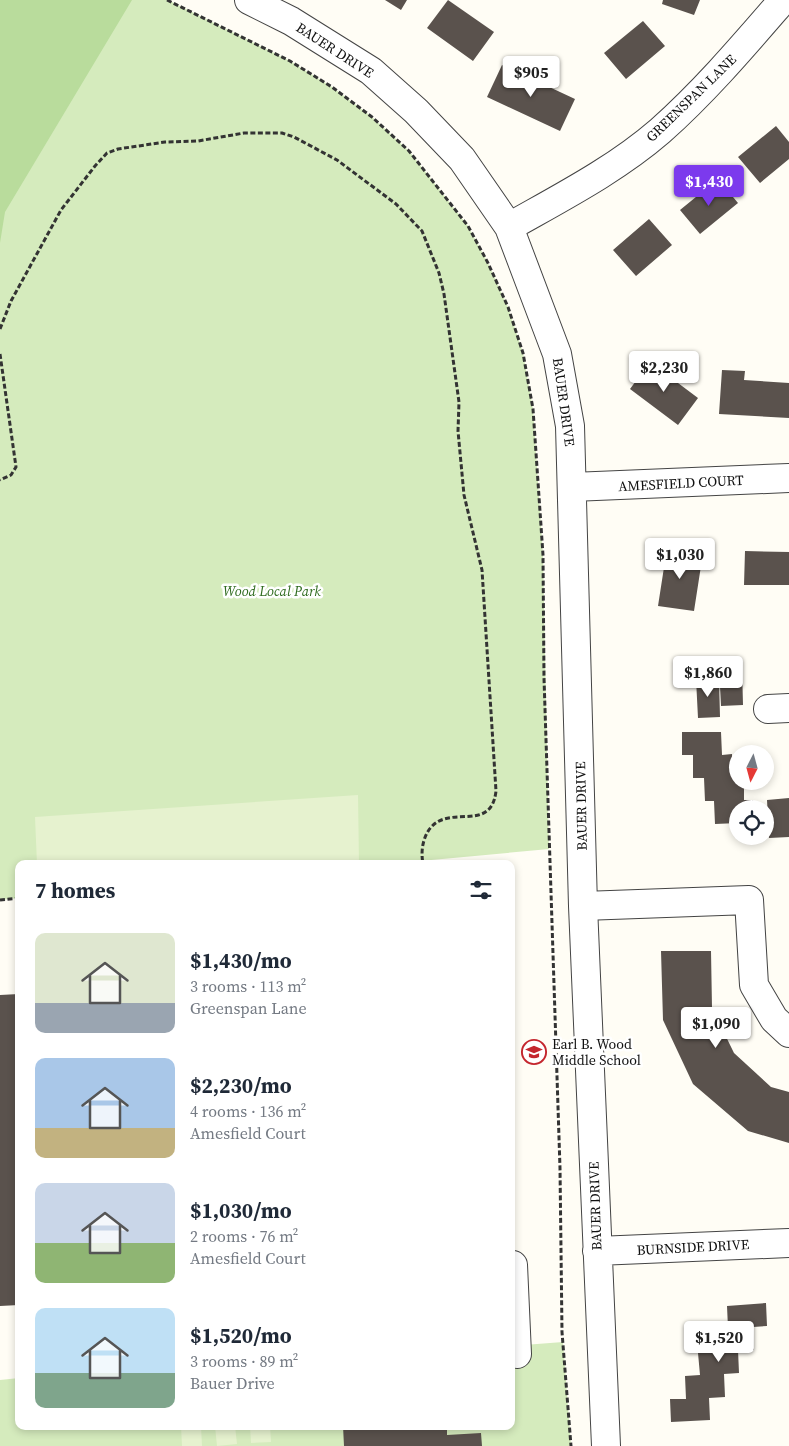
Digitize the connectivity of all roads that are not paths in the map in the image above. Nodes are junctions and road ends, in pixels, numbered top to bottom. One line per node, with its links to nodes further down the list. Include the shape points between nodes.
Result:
1 (249, 0): 3 (street, BAUER DRIVE, via 291,21 371,71 462,160)
2 (783, 0): 3 (street, GREENSPAN LANE, via 734,58 659,131 604,173)
3 (508, 227): 5 (street, BAUER DRIVE, via 558,354 570,426)
4 (789, 478): 5 (street, AMESFIELD COURT)
5 (572, 487): 6 (street, BAUER DRIVE)
6 (583, 906): 7 (street, via 749,900 754,985 774,1019); 9 (street, BAUER DRIVE)
7 (789, 1033)
8 (789, 1243): 9 (street, BURNSIDE DRIVE)
9 (597, 1251): 12 (street, BAUER DRIVE)
10 (515, 1310): 11 (street)
11 (517, 1354)
12 (606, 1446)

